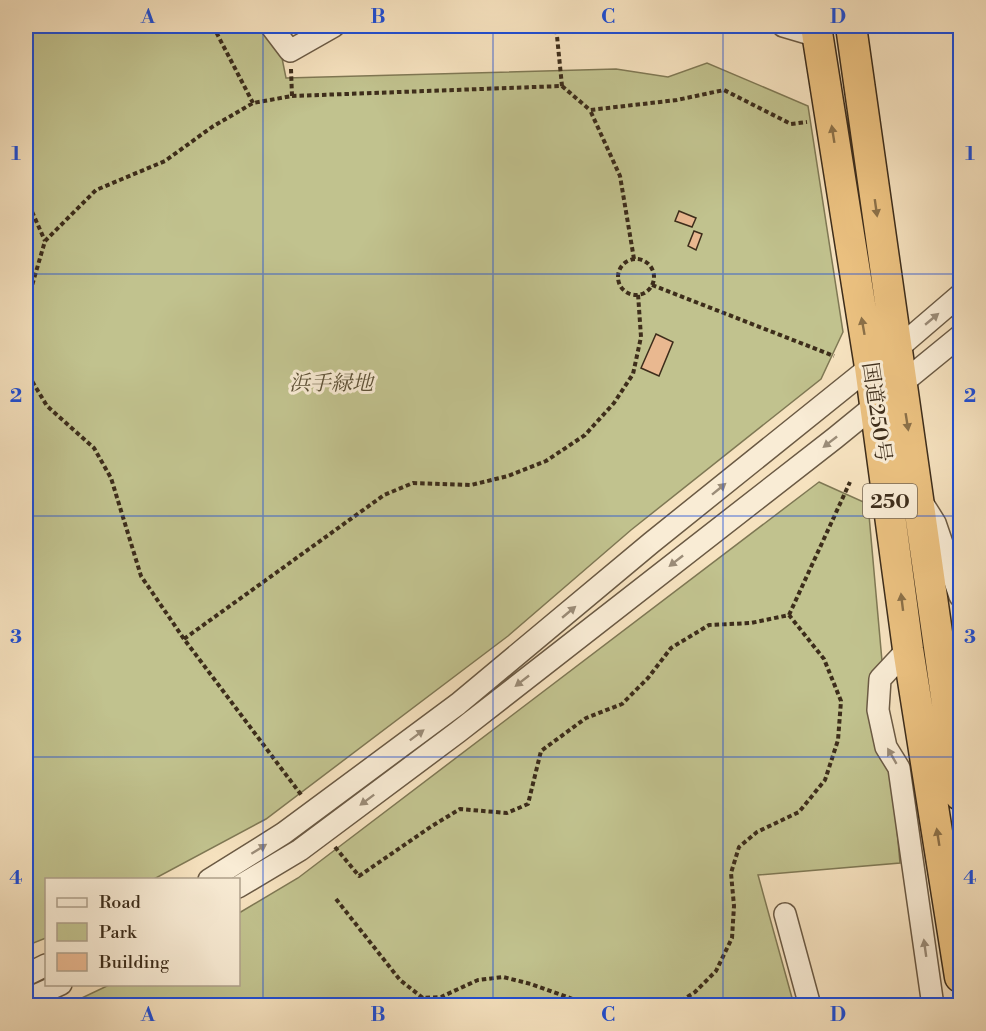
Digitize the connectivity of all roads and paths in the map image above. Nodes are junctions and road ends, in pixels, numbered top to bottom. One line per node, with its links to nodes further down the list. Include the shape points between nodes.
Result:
1 (213, 26): 11 (path)
2 (271, 26): 8 (street)
3 (334, 26): 8 (street)
4 (556, 26): 9 (path)
5 (783, 26): 7 (street)
6 (851, 26): 22 (highway, 国道250号 / 250, one-way to 22)
7 (817, 31): 25 (highway, 国道250号 / 250, one-way to 7)
8 (290, 51): 10 (path)
9 (562, 86): 10 (path); 12 (path)
10 (291, 96): 11 (path)
11 (253, 103): 15 (path, via 165,160 96,190)
12 (590, 110): 13 (path, via 724,90 791,124); 16 (path, via 620,176)
13 (813, 121)
14 (26, 198): 15 (path)
15 (45, 241): 20 (path)
16 (634, 259): 17 (path, via 649,264 654,274); 18 (path, via 623,265 619,282 626,291)
17 (652, 285): 18 (path); 23 (path)
18 (638, 294): 32 (path, via 641,337 633,374 614,403 585,435 546,461 508,476 471,485 413,483 384,495)
19 (960, 295): 22 (street, one-way to 19)
20 (26, 306)
21 (960, 336): 26 (street)
22 (897, 349): 25 (street); 26 (highway, 国道250号 / 250)
23 (834, 356)
24 (26, 360): 32 (path, via 32,381 47,406 94,448 111,478 141,576)
25 (870, 367): 27 (highway, 国道250号 / 250); 35 (street, one-way to 25, via 458,704)
26 (901, 385): 27 (street); 29 (highway, 国道250号 / 250, one-way to 29)
27 (876, 405): 33 (highway, 国道250号 / 250, one-way to 27); 36 (street, one-way to 36)
28 (850, 482): 31 (path)
29 (918, 496): 30 (street, via 935,523); 34 (highway, 国道250号 / 250)
30 (960, 596)
31 (789, 615): 36 (path, via 751,623 709,625 671,648 622,704 586,718 541,751 528,804 507,813 460,809 359,876); 47 (path, via 824,659 841,701 838,740 825,780 799,812 757,832 739,848 731,873 732,938 716,971 695,992)
32 (184, 639): 35 (path, via 303,798)
33 (908, 649): 43 (highway, 国道250号 / 250, one-way to 33); 49 (street, one-way to 33, via 898,768 886,747 878,710 880,680)
34 (960, 795)
35 (310, 814): 36 (street); 37 (street, one-way to 35)
36 (324, 832): 38 (street)
37 (211, 878)
38 (240, 886)
39 (336, 898): 46 (path, via 400,980 423,998 441,997 478,980 503,977)
40 (785, 914): 48 (street)
41 (45, 966): 42 (street)
42 (26, 975)
43 (960, 977)
44 (57, 986): 45 (street)
45 (26, 1000)
46 (592, 1005)
47 (674, 1005)
48 (810, 1005)
49 (933, 1005)

